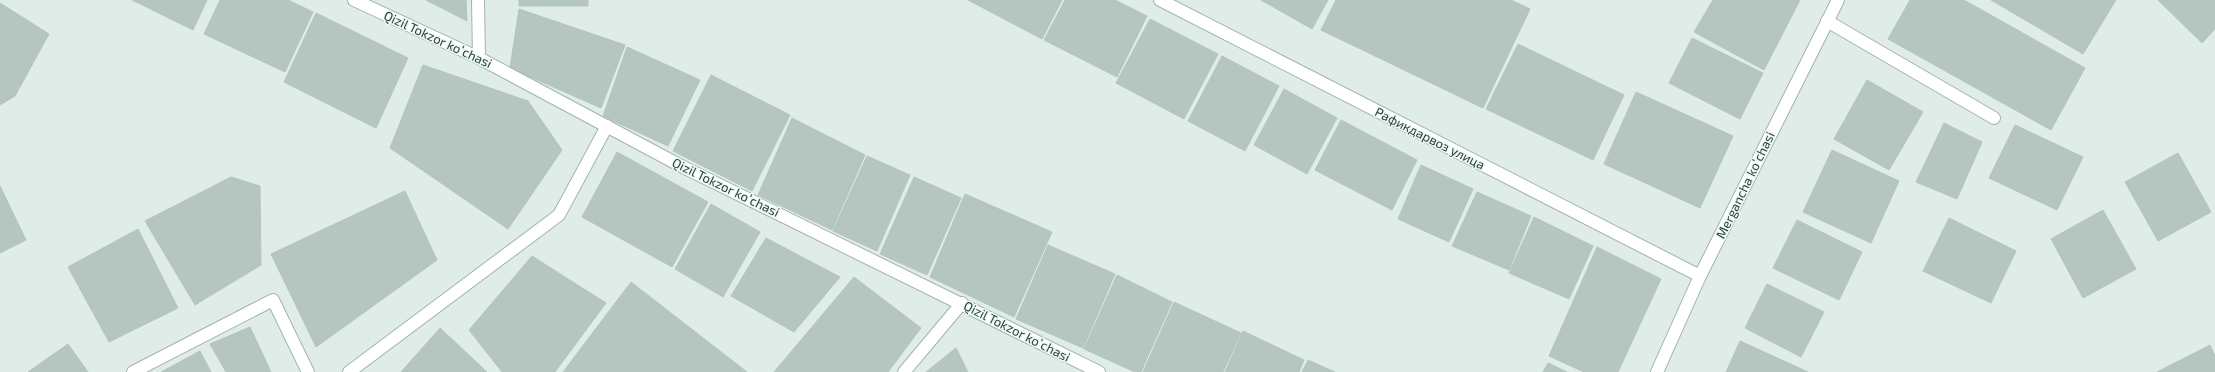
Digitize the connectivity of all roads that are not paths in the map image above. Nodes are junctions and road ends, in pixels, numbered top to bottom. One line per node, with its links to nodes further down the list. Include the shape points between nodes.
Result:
1 (354, 0): 6 (street, Qizil Tokzor koʻchasi)
2 (478, 0): 6 (street)
3 (1160, 0): 9 (street, Рафикдарвоз улица)
4 (1838, 0): 5 (street, Mergancha koʻchasi)
5 (1827, 20): 7 (street); 9 (street, Mergancha koʻchasi)
6 (480, 58): 8 (street, Qizil Tokzor koʻchasi)
7 (1994, 118)
8 (607, 126): 10 (street, Qizil Tokzor koʻchasi, via 683,167); 13 (street, via 559,215)
9 (1700, 276): 16 (street, Mergancha koʻchasi)
10 (962, 303): 14 (street); 15 (street, Qizil Tokzor koʻchasi)
11 (133, 372): 12 (street, via 273,300)
12 (308, 372)
13 (350, 372)
14 (904, 372)
15 (1099, 372)
16 (1657, 372)

